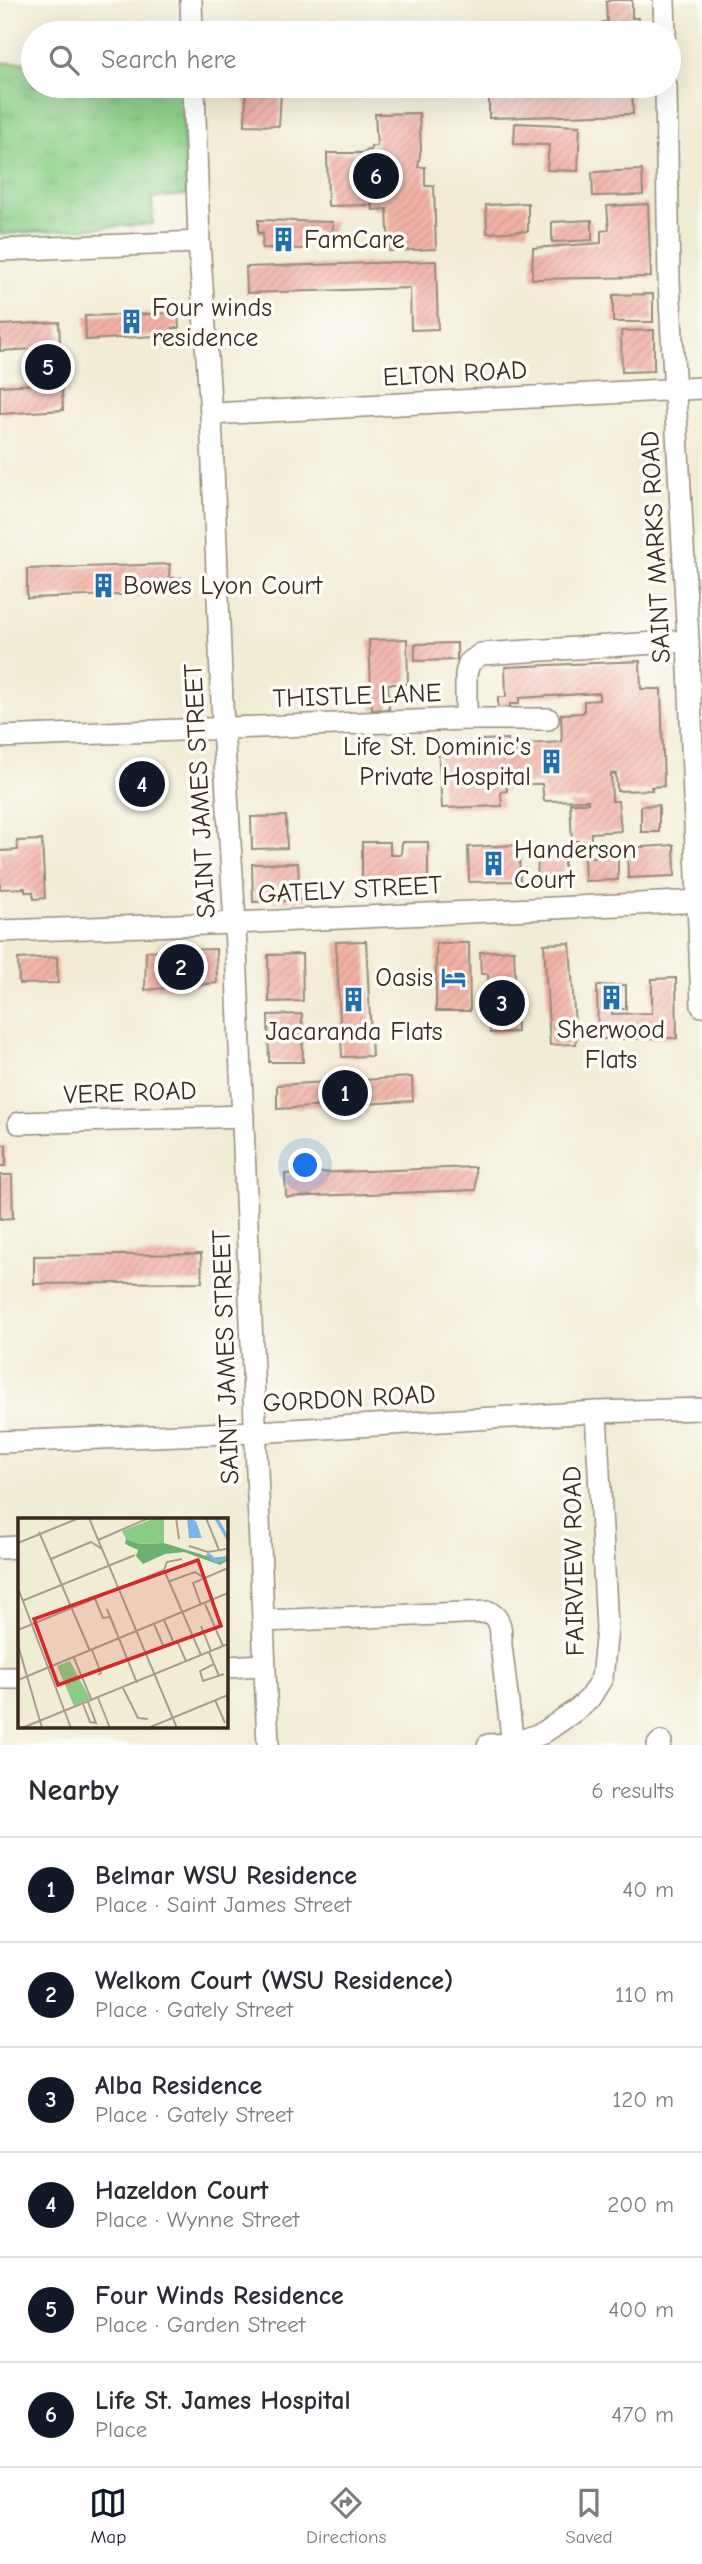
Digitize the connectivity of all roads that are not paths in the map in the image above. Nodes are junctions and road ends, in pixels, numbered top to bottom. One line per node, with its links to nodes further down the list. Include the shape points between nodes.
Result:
1 (191, 0): 3 (street)
2 (664, 0): 4 (street)
3 (192, 21)
4 (665, 21)
5 (194, 98): 7 (street, SAINT JAMES STREET)
6 (666, 98): 10 (street, SAINT MARKS ROAD)
7 (199, 242): 8 (street); 11 (street, SAINT JAMES STREET)
8 (0, 250)
9 (702, 388): 10 (street, ELTON ROAD)
10 (675, 389): 11 (street, ELTON ROAD); 12 (street, SAINT MARKS ROAD)
11 (211, 414): 15 (street, SAINT JAMES STREET)
12 (688, 641): 13 (street, THISTLE LANE, via 481,654 469,663 466,674); 17 (street, SAINT MARKS ROAD)
13 (466, 719): 14 (street); 15 (street, THISTLE LANE)
14 (548, 719)
15 (223, 729): 16 (street, THISTLE LANE); 18 (street, SAINT JAMES STREET)
16 (0, 737)
17 (700, 901): 18 (street, GATELY STREET); 20 (street, SAINT MARKS ROAD)
18 (234, 923): 19 (street, GATELY STREET); 21 (street, SAINT JAMES STREET)
19 (0, 931)
20 (702, 1006)
21 (243, 1116): 22 (street, VERE ROAD); 25 (street, SAINT JAMES STREET)
22 (19, 1123)
23 (702, 1409): 24 (street, GORDON ROAD)
24 (596, 1412): 25 (street, GORDON ROAD); 34 (street, FAIRVIEW ROAD, via 607,1629 601,1678 589,1699 561,1722)
25 (257, 1432): 26 (street, GORDON ROAD); 29 (street, SAINT JAMES STREET)
26 (0, 1442)
27 (18, 1547): 28 (street)
28 (0, 1548)
29 (264, 1621): 30 (street, SAINT JAMES STREET); 34 (street, via 489,1612 501,1630)
30 (264, 1665): 31 (street); 35 (street, SAINT JAMES STREET)
31 (228, 1667)
32 (0, 1678): 33 (street)
33 (18, 1678)
34 (512, 1744): 36 (street, FAIRVIEW ROAD)
35 (268, 1745)
36 (488, 1745)

